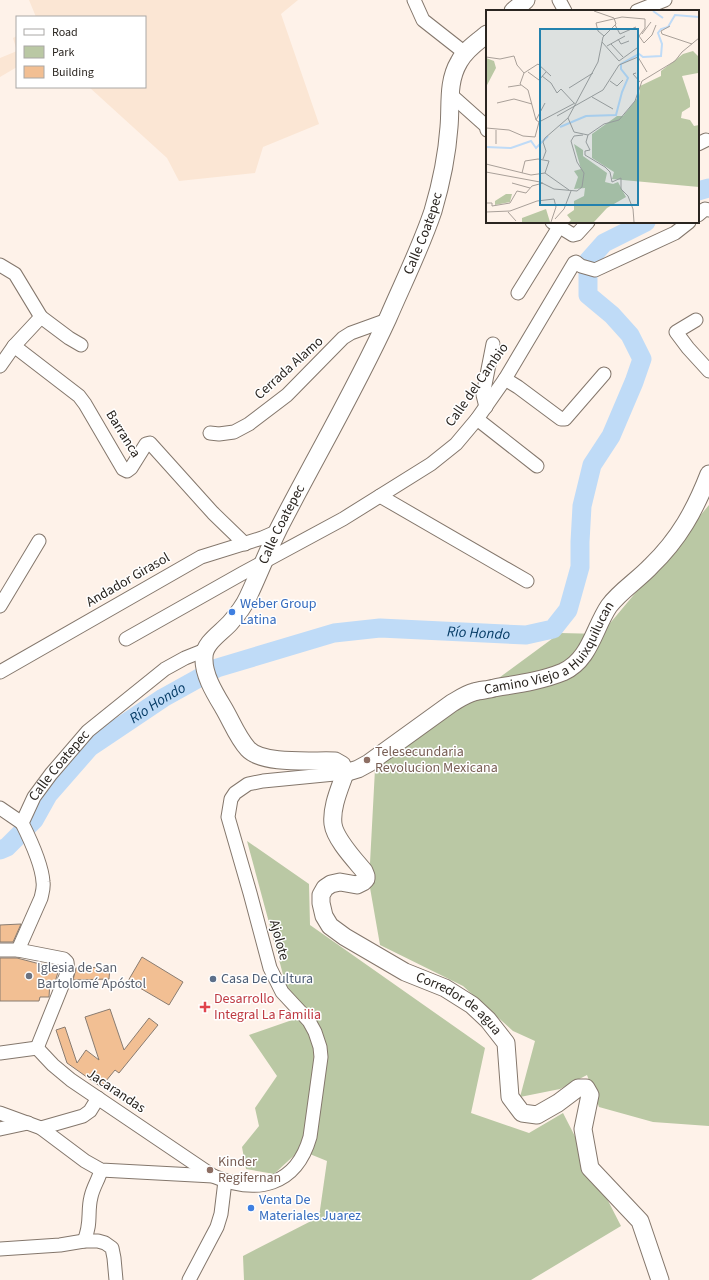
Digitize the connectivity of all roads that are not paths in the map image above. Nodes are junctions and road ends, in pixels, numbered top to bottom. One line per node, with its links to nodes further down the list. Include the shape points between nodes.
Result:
1 (414, 0): 9 (street, via 423,20)
2 (526, 0): 5 (main road)
3 (558, 0): 6 (street)
4 (665, 0): 7 (street)
5 (514, 10)
6 (563, 10)
7 (640, 10)
8 (486, 35): 9 (main road, Calle Coatepec)
9 (465, 53): 10 (main road, Calle Coatepec, via 456,68)
10 (449, 93): 11 (street); 20 (main road, Calle Coatepec, via 446,155 433,210)
11 (486, 126)
12 (709, 210): 13 (street, via 705,209)
13 (699, 214)
14 (587, 223): 16 (street, via 573,235)
15 (688, 223): 28 (street, Calle del Cambio, via 675,233 595,270 574,263)
16 (556, 224): 18 (street)
17 (0, 265): 19 (street, via 15,274)
18 (518, 293)
19 (41, 316): 23 (street); 24 (street)
20 (387, 320): 31 (street, Cerrada Alamo, via 343,338 287,395 249,424 234,432); 35 (main road, Calle Coatepec)
21 (696, 320): 26 (street, via 676,332)
22 (493, 344): 29 (street, via 483,395)
23 (81, 345)
24 (14, 346): 25 (street); 37 (street, Barranca, via 80,396 123,469 127,471 131,468 146,444 150,443 213,513)
25 (0, 366)
26 (709, 371)
27 (604, 374): 28 (street, via 565,419 561,419)
28 (505, 379): 29 (street, Calle del Cambio)
29 (486, 407): 30 (street, Calle del Cambio)
30 (477, 419): 32 (street); 34 (street, Calle del Cambio, via 456,444)
31 (210, 433)
32 (537, 466)
33 (709, 474): 44 (main road, Camino Viejo a Huixquilucan, via 686,524 668,549 609,606 586,650 575,664 563,672 533,681 464,696 369,764)
34 (380, 496): 38 (street, Calle del Cambio); 39 (street)
35 (278, 531): 37 (street, Andador Girasol); 38 (main road, Calle Coatepec)
36 (39, 541): 40 (street)
37 (245, 544): 43 (street, Andador Girasol, via 201,557)
38 (264, 562): 41 (street, Calle del Cambio); 42 (main road, Calle Coatepec, via 246,602 232,621 210,642)
39 (527, 581)
40 (0, 606)
41 (126, 639)
42 (206, 663): 44 (main road, via 216,696 249,750 264,758 335,761 342,765); 46 (street, Calle Coatepec, via 186,658 166,669 88,731 34,797)
43 (0, 672)
44 (344, 773): 57 (street, Ajolote, via 255,782 235,793 231,800 228,817 270,968 282,992 309,1021 315,1032 321,1057 310,1137 307,1149 295,1167 288,1174 258,1185); 62 (main road, Corredor de agua, via 335,804 333,825 337,836 364,871 366,879 356,885 340,882 325,888 321,895 321,903 330,926 344,937 405,972 445,988 472,1005 488,1020 506,1043 510,1097 522,1113 537,1115 578,1088 586,1088 590,1095 583,1129 590,1168 640,1221)
45 (0, 808): 46 (street)
46 (23, 826): 48 (street, via 40,866 43,889)
47 (0, 950): 48 (street)
48 (18, 950): 49 (street, via 64,959 68,966)
49 (37, 1048): 50 (street); 51 (street, Jacarandas, via 71,1080)
50 (0, 1053)
51 (98, 1098): 54 (street, via 90,1111 83,1116); 57 (street, Jacarandas)
52 (0, 1113): 53 (street)
53 (28, 1123): 54 (street); 55 (street)
54 (41, 1128): 56 (street)
55 (0, 1129)
56 (101, 1170): 57 (street, Ajolote); 58 (street, via 90,1197 90,1221)
57 (219, 1178): 61 (street, via 221,1214 217,1227)
58 (84, 1241): 59 (street); 60 (street, via 98,1241 112,1248)
59 (0, 1248)
60 (116, 1280)
61 (189, 1280)
62 (660, 1280)

